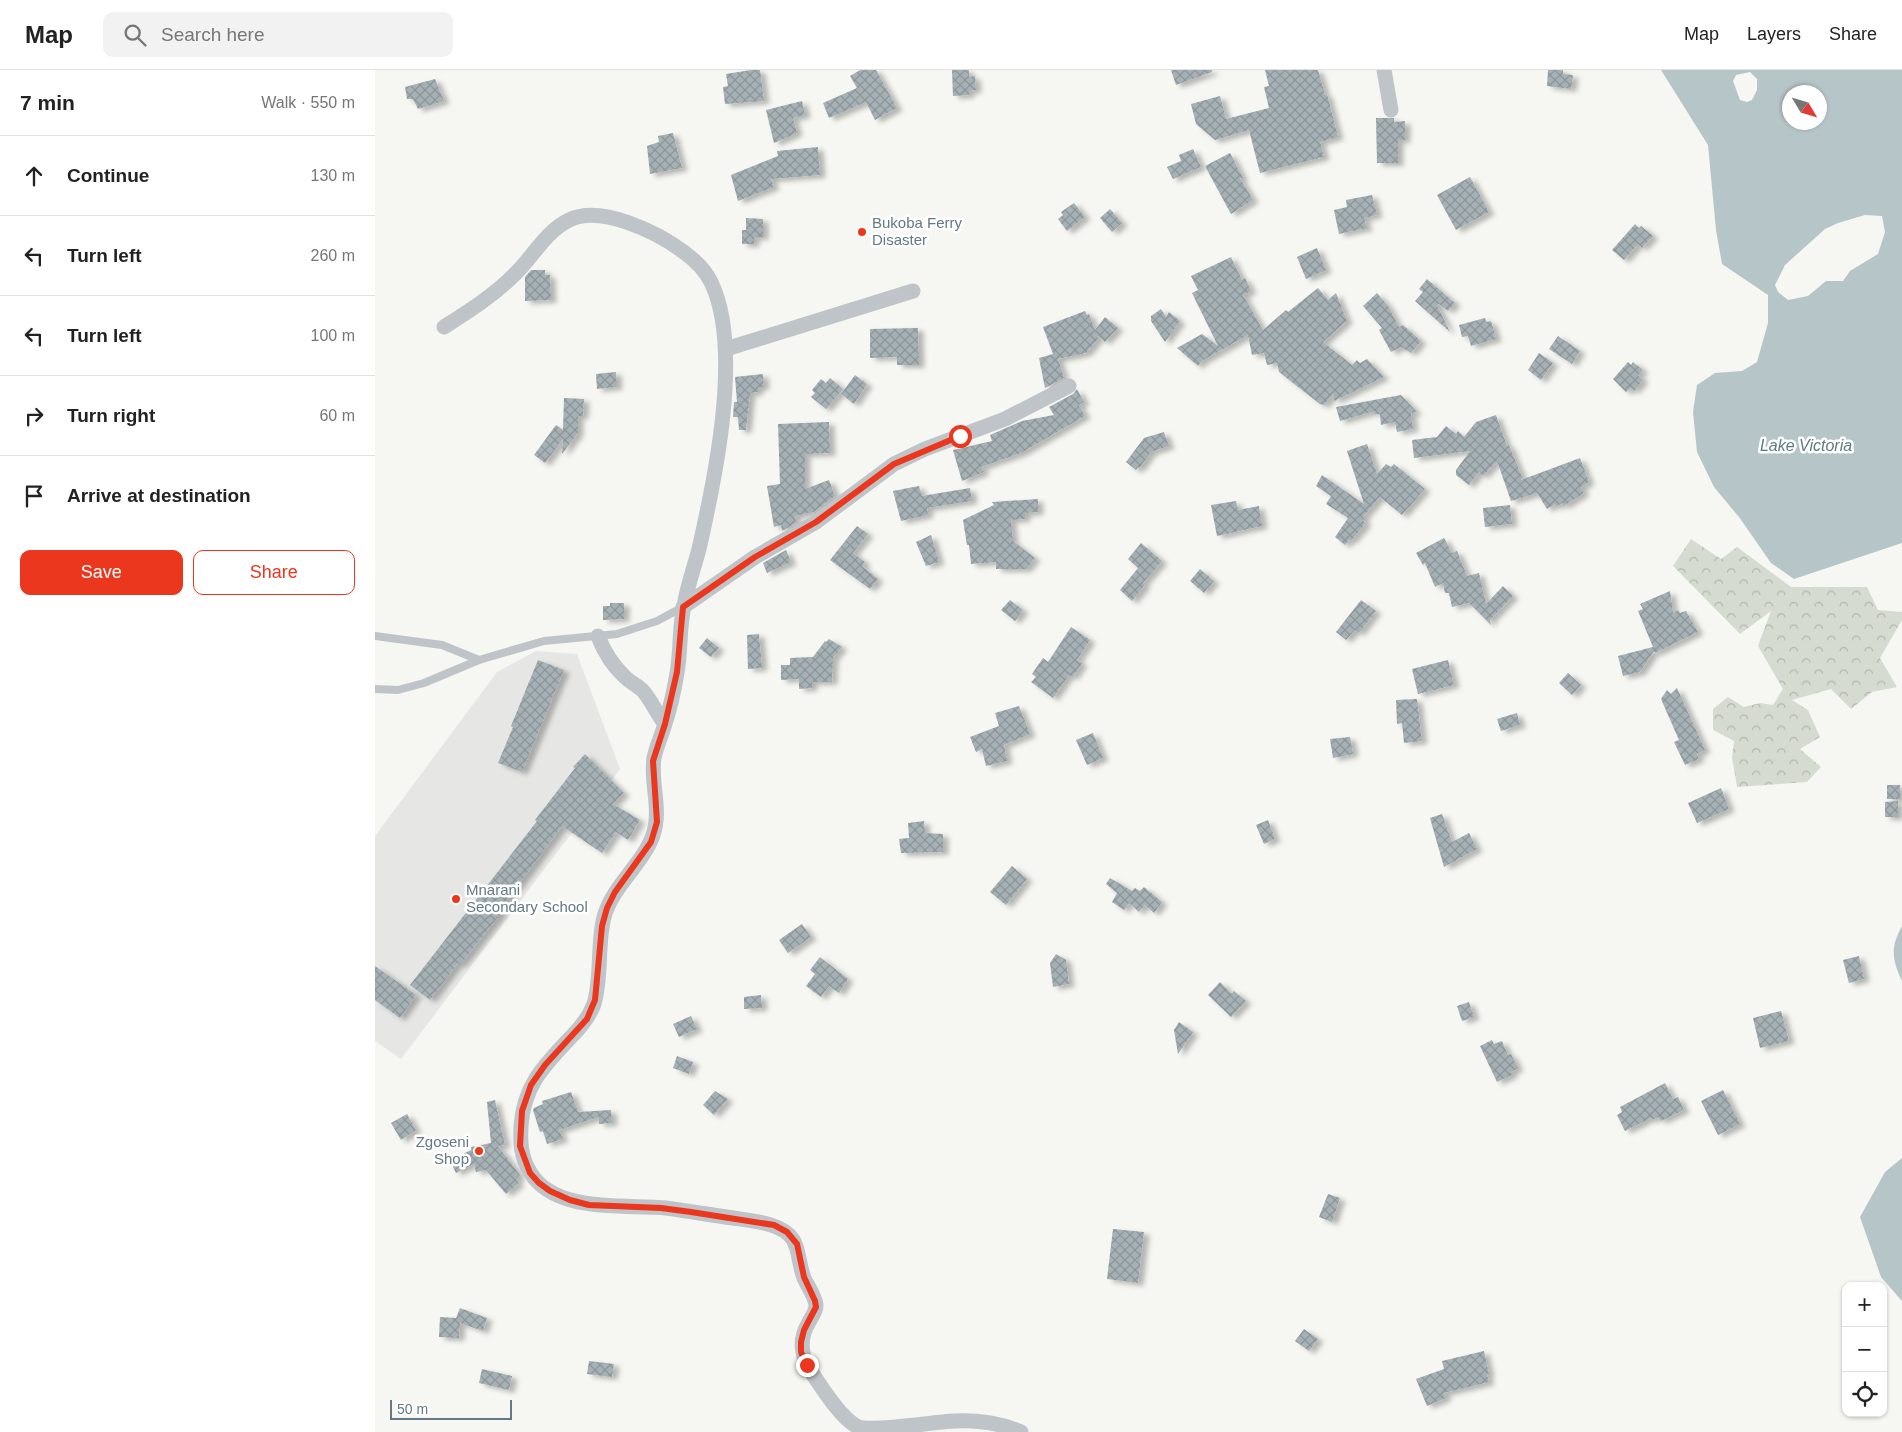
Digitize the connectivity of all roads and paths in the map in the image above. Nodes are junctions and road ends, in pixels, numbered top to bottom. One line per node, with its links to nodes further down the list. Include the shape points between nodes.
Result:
1 (1384, 70): 2 (street)
2 (1391, 110)
3 (913, 291): 5 (street)
4 (444, 327): 5 (street, via 481,304 517,272 548,234 572,218 601,216 651,232 697,262 710,279 721,312)
5 (727, 349): 7 (street, via 723,414 709,502)
6 (1069, 386): 7 (street, via 1005,419 894,464 816,522 755,557)
7 (683, 607): 9 (lane, via 657,621 617,634); 12 (street, via 677,672)
8 (375, 636): 10 (lane, via 442,645)
9 (597, 636): 10 (lane, via 544,641); 12 (street, via 609,660 641,688)
10 (479, 660): 11 (lane, via 424,683 398,690)
11 (375, 689)
12 (665, 724): 13 (street, via 653,761 657,822 651,842 607,908 602,926 595,1000 587,1019 531,1085 522,1111 520,1146 530,1173 550,1191 589,1205 691,1212 774,1225 787,1232 797,1244 804,1277 816,1307 804,1330 801,1352 833,1401 861,1429 877,1431 957,1420 989,1423)
13 (1021, 1432)

